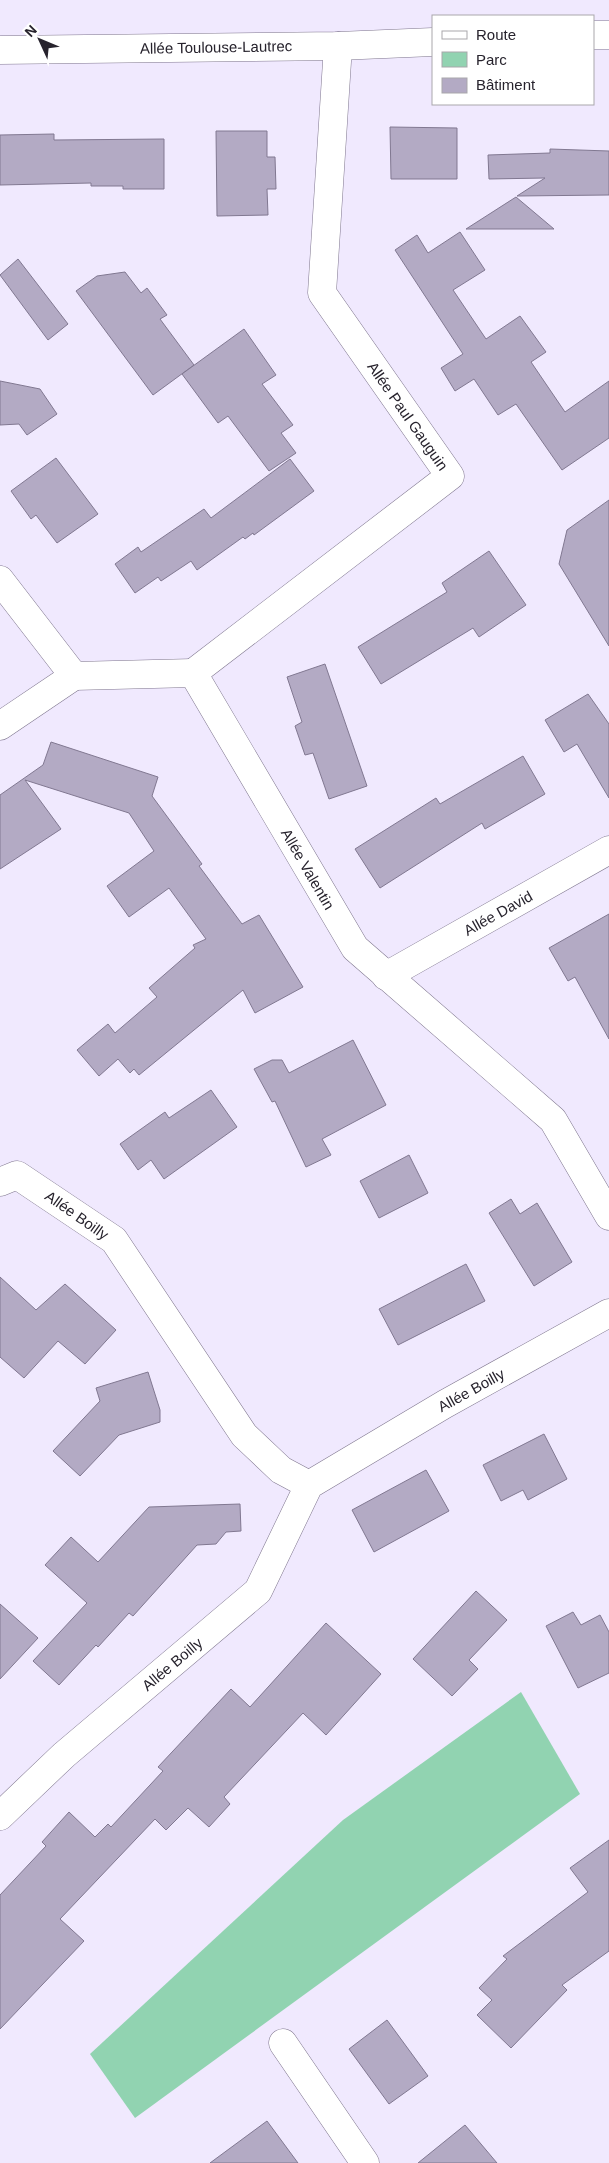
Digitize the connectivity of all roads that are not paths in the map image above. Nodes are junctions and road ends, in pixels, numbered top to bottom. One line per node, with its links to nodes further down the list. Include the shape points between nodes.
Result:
1 (609, 35): 2 (street)
2 (594, 36)
3 (432, 42): 4 (street, Allée Toulouse-Lautrec)
4 (338, 46): 5 (street, Allée Toulouse-Lautrec); 7 (street, Allée Paul Gauguin, via 322,293 450,476)
5 (0, 50)
6 (0, 580): 8 (street)
7 (193, 673): 8 (street); 11 (street, Allée Valentin, via 354,948)
8 (74, 676): 9 (street)
9 (0, 726)
10 (609, 850): 11 (street, Allée David)
11 (386, 976): 13 (street, Allée Valentin, via 553,1120)
12 (0, 1182): 15 (street, Allée Boilly, via 17,1175 114,1240 244,1435 281,1470)
13 (609, 1216)
14 (609, 1313): 15 (street, Allée Boilly)
15 (308, 1485): 16 (street, Allée Boilly, via 258,1591 64,1754)
16 (0, 1816)
17 (283, 2043): 18 (street)
18 (365, 2163)

